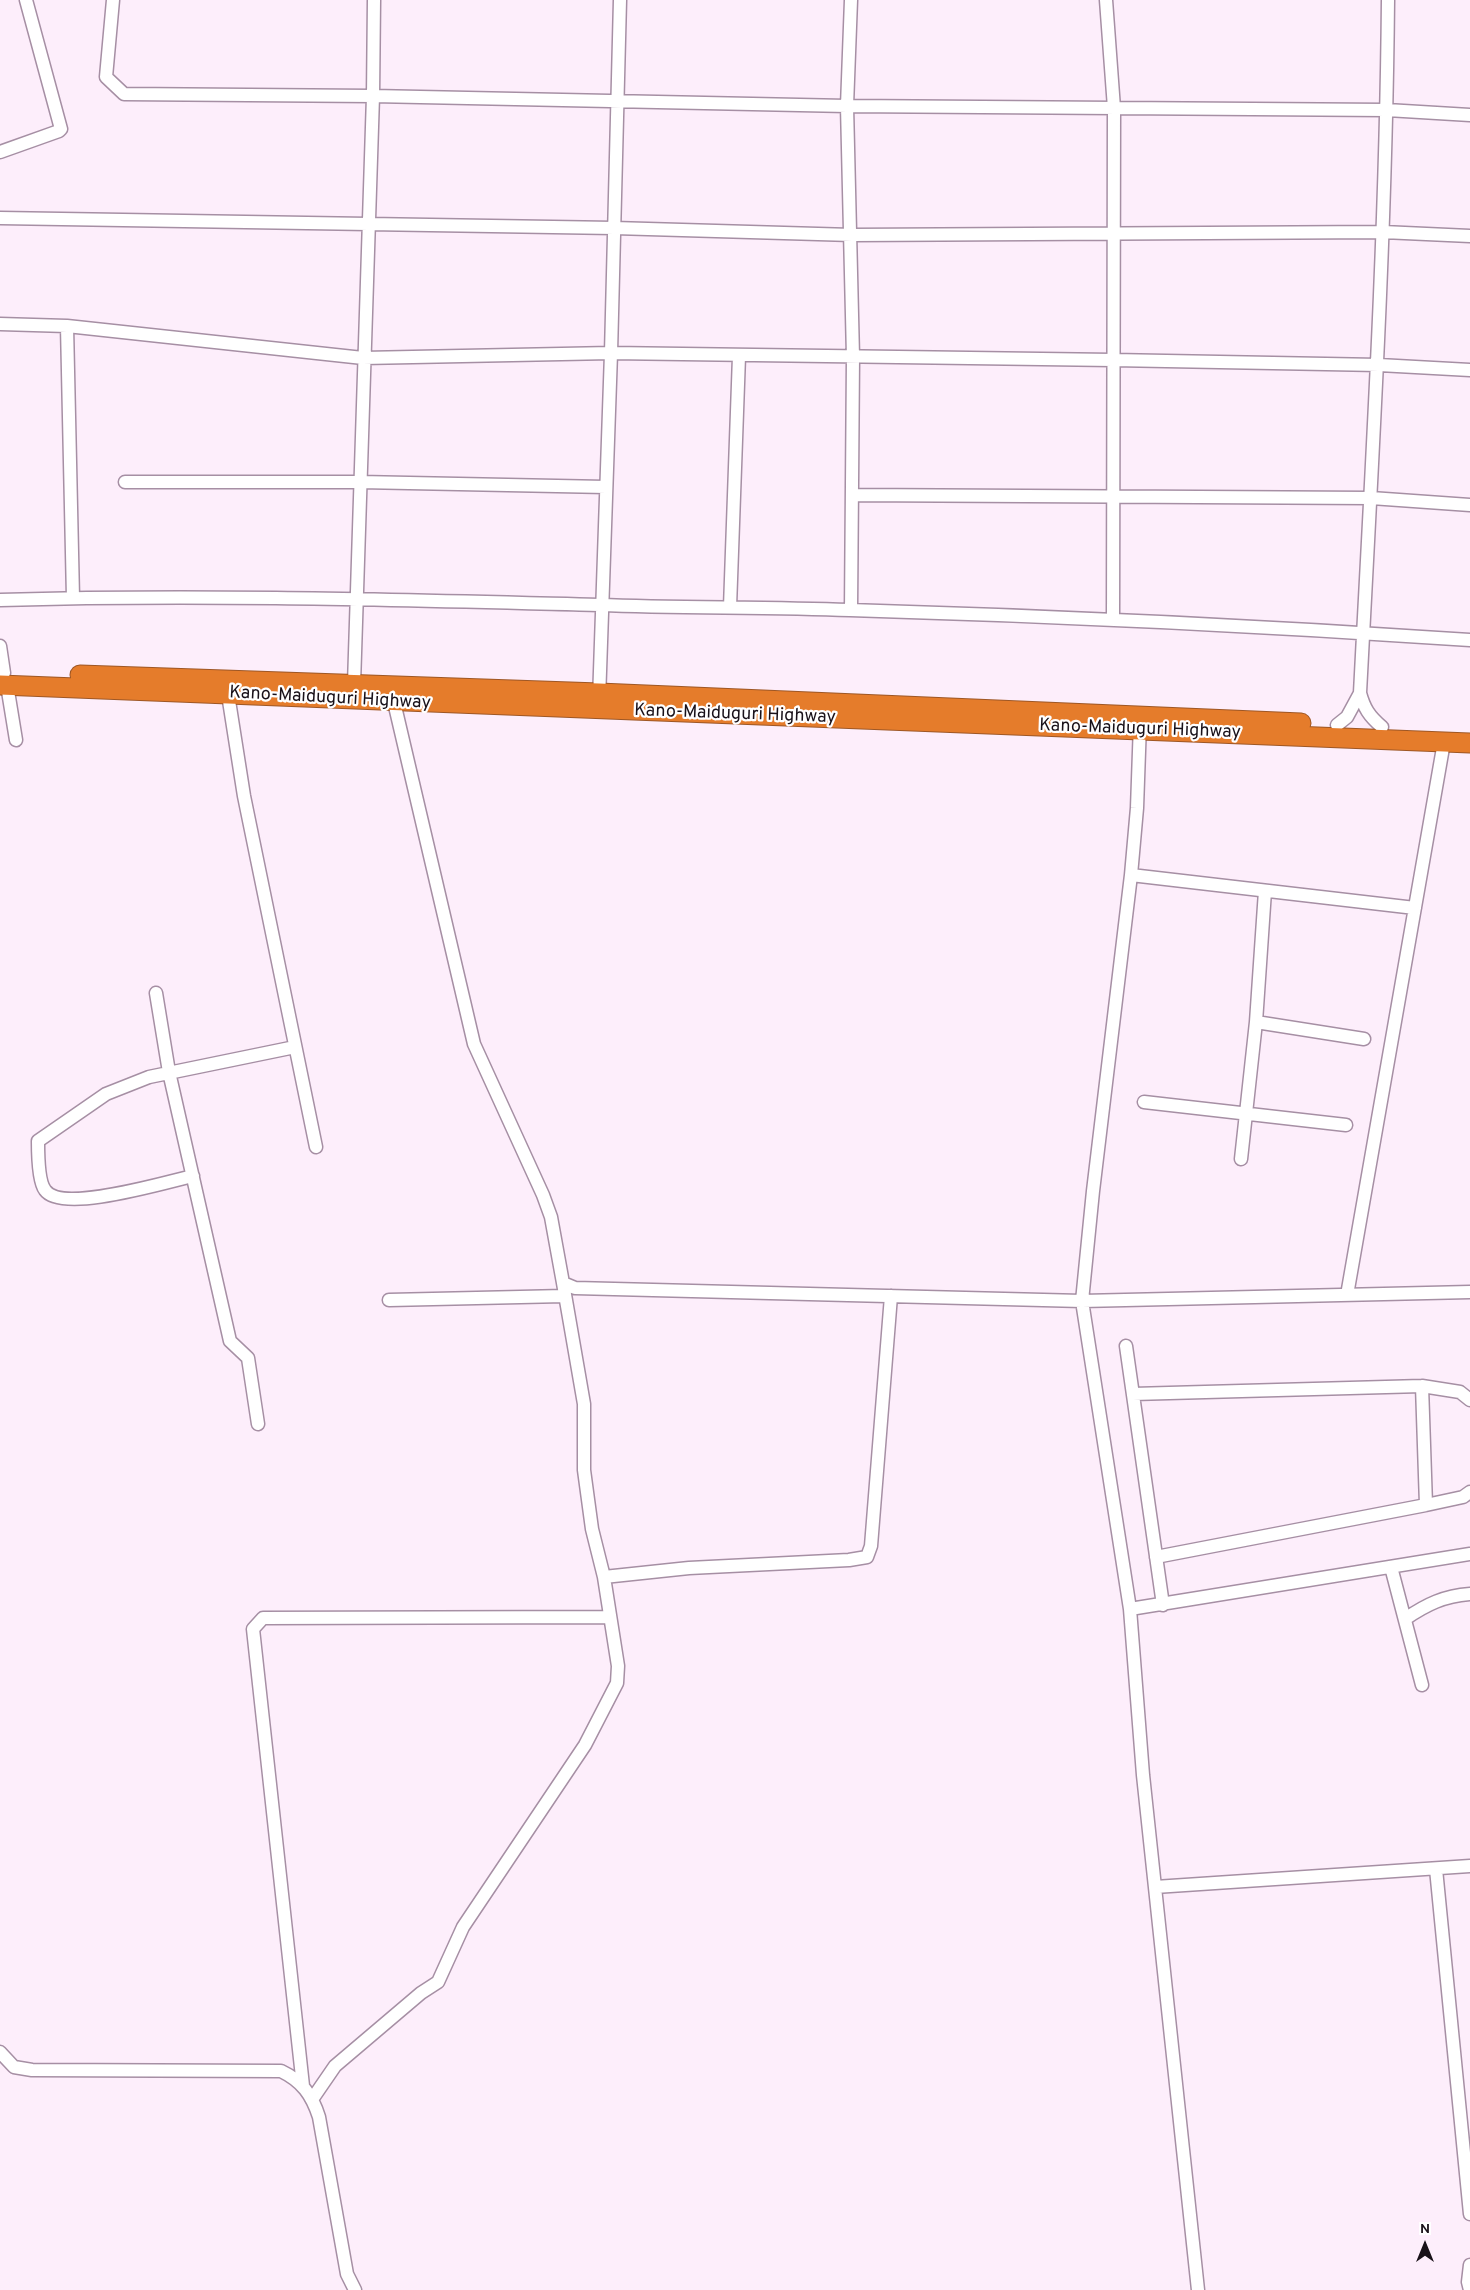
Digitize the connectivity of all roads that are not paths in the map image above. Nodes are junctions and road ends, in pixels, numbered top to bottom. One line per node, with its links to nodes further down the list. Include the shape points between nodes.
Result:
1 (26, 0): 14 (street, via 61,129)
2 (113, 0): 8 (street, via 106,77 124,94)
3 (374, 0): 8 (street)
4 (620, 0): 9 (street)
5 (851, 0): 10 (street)
6 (1106, 0): 11 (street)
7 (1388, 0): 12 (street)
8 (373, 96): 9 (street); 16 (street)
9 (618, 102): 10 (street); 17 (street)
10 (847, 106): 11 (street); 20 (street)
11 (1114, 108): 12 (street); 19 (street)
12 (1387, 110): 13 (street); 18 (street)
13 (1470, 115)
14 (0, 152)
15 (0, 218): 16 (street)
16 (367, 224): 17 (street); 27 (street)
17 (614, 228): 20 (street); 24 (street)
18 (1384, 232): 19 (street); 21 (street); 29 (street)
19 (1115, 233): 20 (street); 28 (street)
20 (852, 235): 26 (street)
21 (1470, 236)
22 (0, 324): 23 (street)
23 (67, 326): 27 (street); 38 (street)
24 (611, 353): 25 (street); 27 (street); 33 (street)
25 (739, 356): 26 (street); 42 (street)
26 (853, 357): 28 (street); 34 (street)
27 (363, 358): 32 (street)
28 (1113, 360): 29 (street); 35 (street)
29 (1378, 366): 30 (street); 36 (street)
30 (1470, 370)
31 (125, 482): 32 (street)
32 (360, 482): 33 (street); 39 (street)
33 (606, 487): 41 (street)
34 (853, 495): 35 (street); 43 (street)
35 (1114, 497): 36 (street); 44 (street)
36 (1371, 498): 37 (street); 45 (street)
37 (1470, 505)
38 (73, 598): 39 (street); 40 (street)
39 (358, 598): 41 (street); 49 (street)
40 (0, 600)
41 (602, 606): 42 (street); 52 (street)
42 (730, 607): 43 (street)
43 (850, 610): 44 (street)
44 (1113, 620): 45 (street)
45 (1363, 632): 46 (street); 51 (street)
46 (1470, 640)
47 (0, 646): 48 (street)
48 (3, 679): 50 (highway, Kano-Maiduguri Highway); 58 (street)
49 (354, 684): 50 (highway, Kano-Maiduguri Highway); 52 (highway, Kano-Maiduguri Highway)
50 (226, 687): 53 (highway, Kano-Maiduguri Highway); 67 (street, via 244,796)
51 (1360, 693): 55 (street, via 1353,708); 56 (street, via 1363,707)
52 (599, 701): 53 (highway, Kano-Maiduguri Highway); 54 (highway, Kano-Maiduguri Highway)
53 (394, 702): 75 (street, via 474,1044 551,1217)
54 (1140, 723): 55 (highway, Kano-Maiduguri Highway); 59 (highway, Kano-Maiduguri Highway); 61 (street)
55 (1337, 725): 56 (highway, Kano-Maiduguri Highway)
56 (1382, 727): 57 (highway, Kano-Maiduguri Highway)
57 (1470, 730)
58 (16, 740)
59 (1444, 742): 60 (highway, Kano-Maiduguri Highway); 63 (street)
60 (1470, 743)
61 (1131, 875): 62 (street); 80 (street)
62 (1265, 891): 63 (street); 65 (street)
63 (1415, 908): 77 (street)
64 (156, 993): 68 (street)
65 (1256, 1022): 66 (street); 70 (street)
66 (1364, 1040)
67 (295, 1047): 68 (street); 72 (street)
68 (170, 1072): 74 (street); 74 (street, via 106,1094 38,1141 44,1189 54,1198 71,1200 100,1197)
69 (1144, 1102): 70 (street)
70 (1246, 1114): 71 (street); 73 (street)
71 (1346, 1125)
72 (316, 1147)
73 (1241, 1159)
74 (193, 1176): 85 (street, via 230,1341 248,1358)
75 (563, 1289): 78 (street); 79 (street); 91 (street, via 584,1404 584,1470 590,1519)
76 (1470, 1292): 77 (street)
77 (1347, 1295): 80 (street)
78 (891, 1296): 80 (street); 91 (street, via 871,1546 867,1557 689,1568)
79 (389, 1300)
80 (1082, 1301): 94 (street)
81 (1126, 1346): 83 (street)
82 (1422, 1386): 83 (street); 84 (street, via 1460,1392); 87 (street)
83 (1132, 1394): 89 (street)
84 (1470, 1400)
85 (258, 1424)
86 (1470, 1492): 87 (street, via 1463,1497)
87 (1426, 1505): 89 (street)
88 (1470, 1554): 90 (street)
89 (1156, 1557): 93 (street)
90 (1391, 1567): 93 (street); 96 (street)
91 (604, 1577): 95 (street)
92 (1470, 1594): 96 (street, via 1440,1598)
93 (1163, 1605): 94 (street)
94 (1130, 1609): 100 (street)
95 (610, 1617): 102 (street, via 263,1618 253,1629); 103 (street, via 618,1666 617,1683 585,1745 463,1926 438,1982 335,2066)
96 (1405, 1618): 97 (street)
97 (1422, 1684)
98 (1470, 1866): 99 (street)
99 (1436, 1869): 100 (street); 104 (street)
100 (1155, 1887): 108 (street)
101 (0, 2052): 102 (street, via 14,2066 32,2070 281,2071)
102 (303, 2086): 103 (street)
103 (313, 2098): 107 (street)
104 (1465, 2125): 105 (street)
105 (1470, 2214)
106 (1470, 2265): 109 (street)
107 (351, 2289)
108 (1198, 2290)
109 (1470, 2290)

